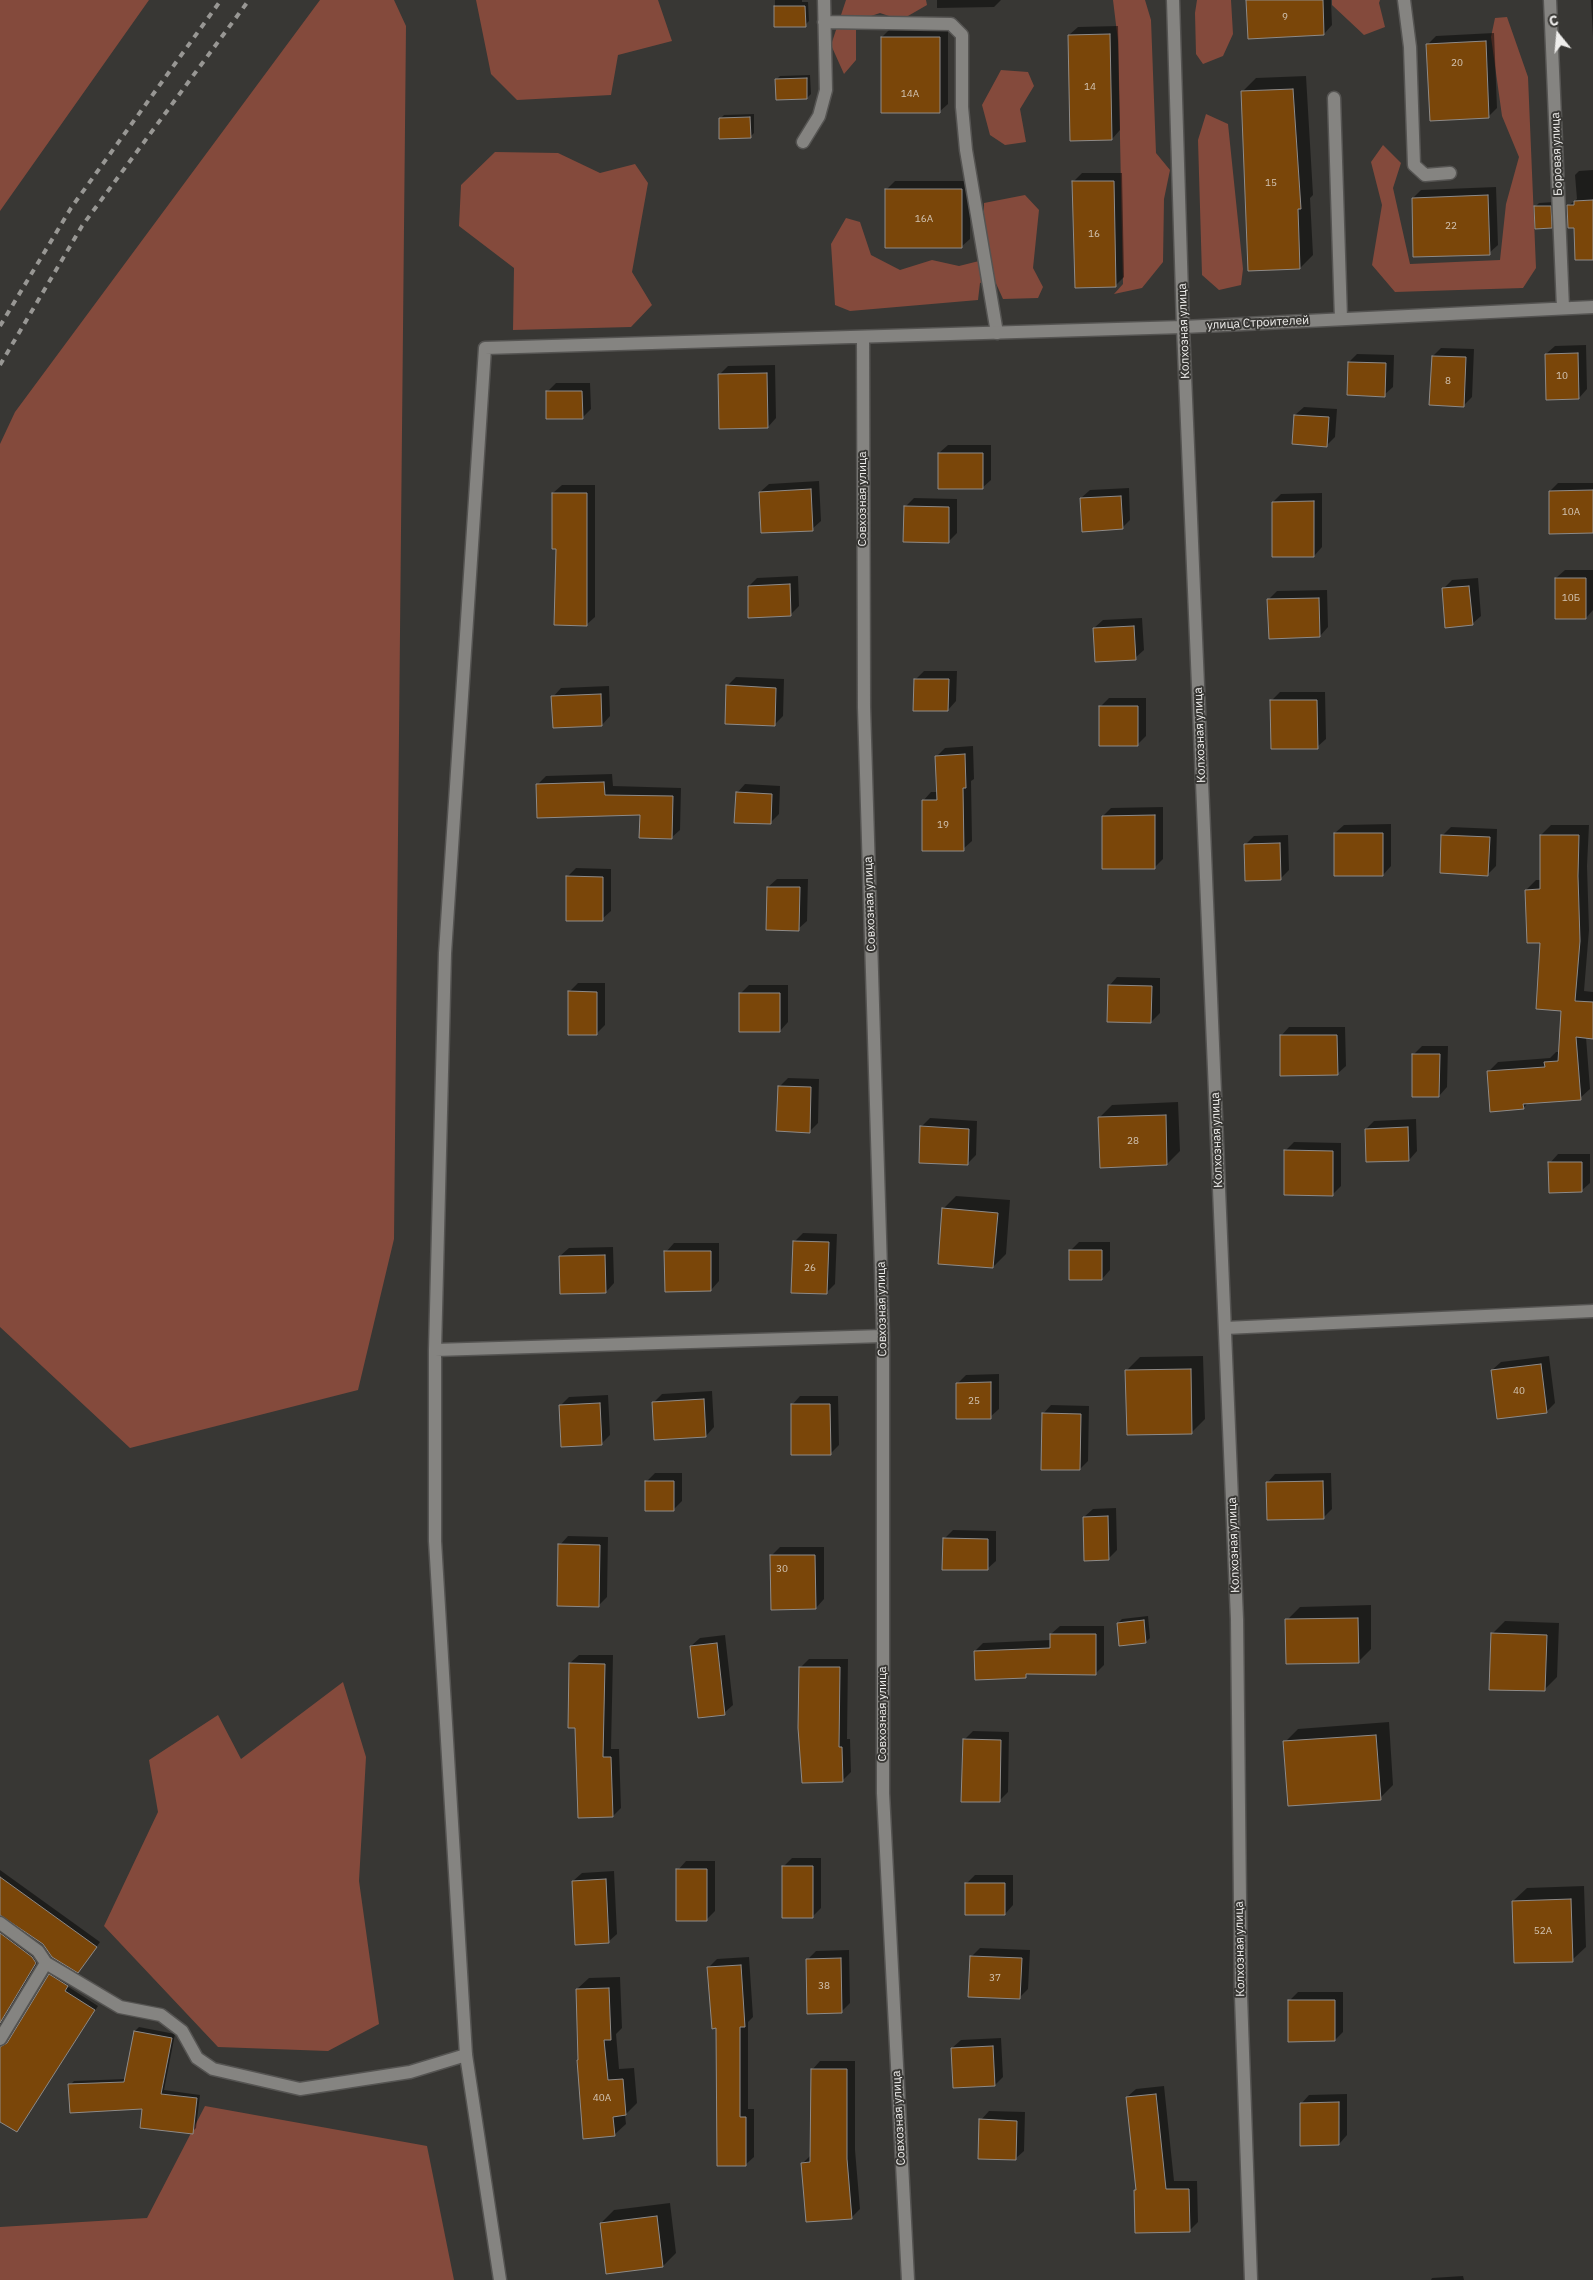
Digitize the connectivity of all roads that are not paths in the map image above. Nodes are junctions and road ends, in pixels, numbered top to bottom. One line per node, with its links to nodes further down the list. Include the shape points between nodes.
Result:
1 (824, 0): 5 (street)
2 (1173, 0): 12 (street, Колхозная улица)
3 (1404, 0): 8 (street, via 1410,47 1414,164 1424,175)
4 (1550, 0): 10 (street, Боровая улица)
5 (824, 22): 7 (street, via 826,90 819,116); 13 (street, via 951,24 962,35 962,108 966,150)
6 (1334, 98): 11 (street)
7 (803, 142)
8 (1450, 173)
9 (1593, 307): 10 (street, улица Строителей)
10 (1563, 308): 11 (street, улица Строителей)
11 (1341, 319): 12 (street, улица Строителей)
12 (1183, 327): 13 (street, улица Строителей); 16 (street, Колхозная улица)
13 (997, 333): 14 (street, улица Строителей)
14 (862, 337): 17 (street, Совхозная улица, via 864,707); 18 (street, улица Строителей, via 485,348 445,953)
15 (1593, 1311): 16 (street)
16 (1225, 1328): 25 (street, Колхозная улица, via 1237,1620 1241,1996)
17 (883, 1336): 18 (street); 24 (street, Совхозная улица, via 882,1793)
18 (435, 1350): 22 (street, via 435,1541)
19 (0, 1923): 20 (street, via 38,1951)
20 (46, 1963): 21 (street); 22 (street, via 120,2007 161,2015 182,2031 197,2058 213,2069 300,2089 410,2072)
21 (0, 2039)
22 (466, 2055): 23 (street)
23 (500, 2280)
24 (908, 2280)
25 (1252, 2280)

